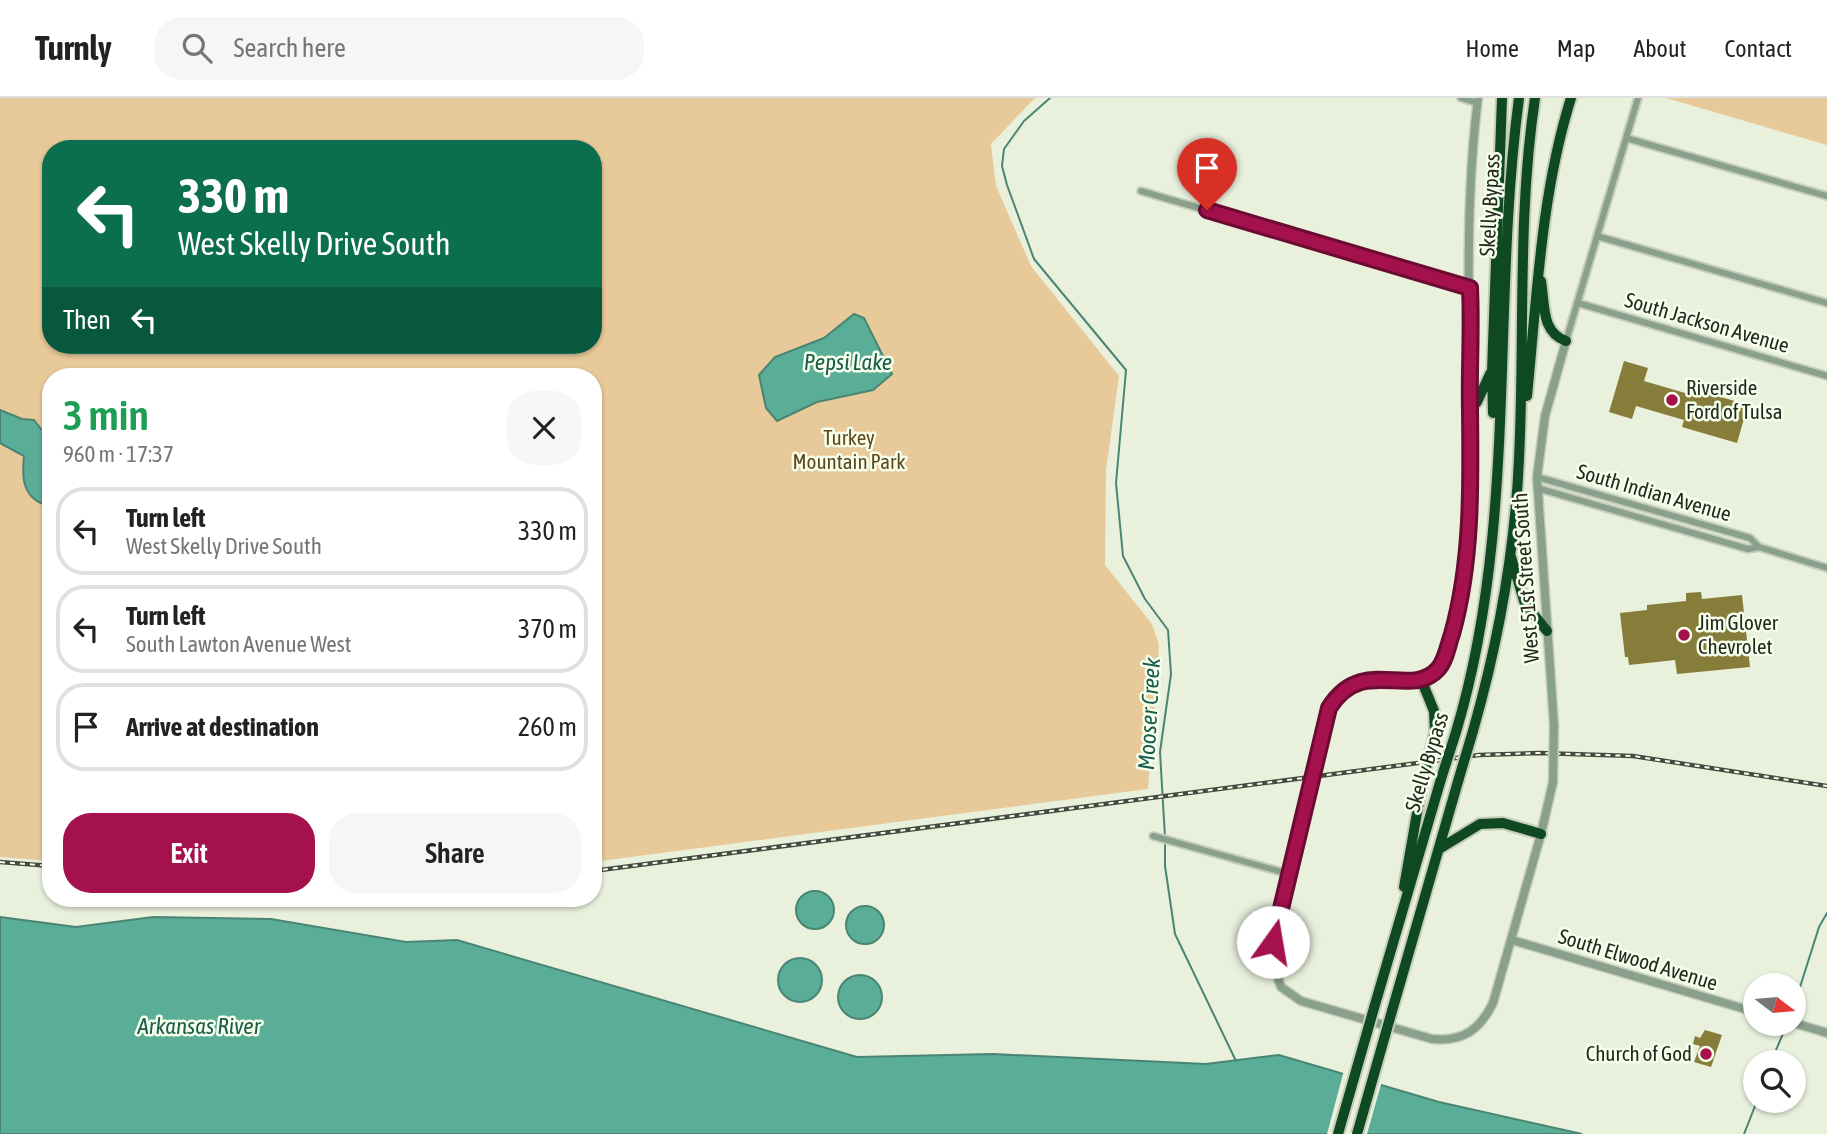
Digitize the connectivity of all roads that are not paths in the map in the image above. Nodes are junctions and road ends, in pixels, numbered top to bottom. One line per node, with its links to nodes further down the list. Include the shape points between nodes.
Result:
1 (1461, 98): 7 (street)
2 (1502, 98): 17 (highway)
3 (1519, 98): 23 (highway, Skelly Bypass, via 1508,196)
4 (1535, 98): 20 (highway, Skelly Bypass, via 1525,183)
5 (1571, 98): 12 (highway, via 1549,183)
6 (1638, 98): 8 (street, West 51st Street South)
7 (1478, 101): 13 (street, via 1468,194)
8 (1626, 138): 10 (street); 11 (street, West 51st Street South)
9 (1141, 191): 13 (street)
10 (1827, 196)
11 (1597, 236): 14 (street, West 51st Street South); 15 (street)
12 (1539, 265): 16 (highway, via 1548,328 1553,337); 20 (highway)
13 (1470, 288): 19 (street)
14 (1578, 303): 16 (street, West 51st Street South); 18 (street, South Jackson Avenue)
15 (1827, 303)
16 (1566, 341): 21 (street, West 51st Street South, via 1545,416)
17 (1492, 372): 19 (highway); 23 (highway)
18 (1827, 376)
19 (1470, 409): 30 (street, via 1464,587 1444,658 1436,671)
20 (1519, 459): 27 (highway, Skelly Bypass)
21 (1537, 477): 22 (street, West 51st Street South); 24 (street, South Indian Avenue)
22 (1537, 488): 25 (street, South Indian Avenue); 29 (street, West 51st Street South)
23 (1497, 492): 36 (highway, Skelly Bypass, bridge, via 1483,621 1456,732)
24 (1615, 500): 25 (street); 26 (street, South Indian Avenue, via 1750,538)
25 (1613, 510): 26 (street, South Indian Avenue, via 1748,548)
26 (1759, 547): 28 (street, South Indian Avenue)
27 (1509, 550): 29 (highway, via 1525,604); 33 (highway, Skelly Bypass, bridge, via 1496,637)
28 (1827, 568)
29 (1547, 631): 31 (street, West 51st Street South, bridge, via 1553,782)
30 (1421, 679): 34 (street, bridge, via 1371,679 1353,684 1329,708); 36 (highway, bridge, via 1434,711 1434,733)
31 (1541, 834): 33 (highway, via 1503,823 1480,824); 35 (street, West 51st Street South)
32 (1153, 836): 34 (street)
33 (1439, 849): 41 (highway, Skelly Bypass, bridge)
34 (1289, 874): 35 (street, West 51st Street South, via 1271,957 1281,986 1301,1001 1433,1039 1452,1040 1471,1033 1484,1021)
35 (1512, 940): 37 (street, South Elwood Avenue)
36 (1393, 944): 40 (highway, Skelly Bypass, bridge)
37 (1743, 1008)
38 (1806, 1027): 39 (street)
39 (1827, 1033)
40 (1338, 1134)
41 (1357, 1134)

